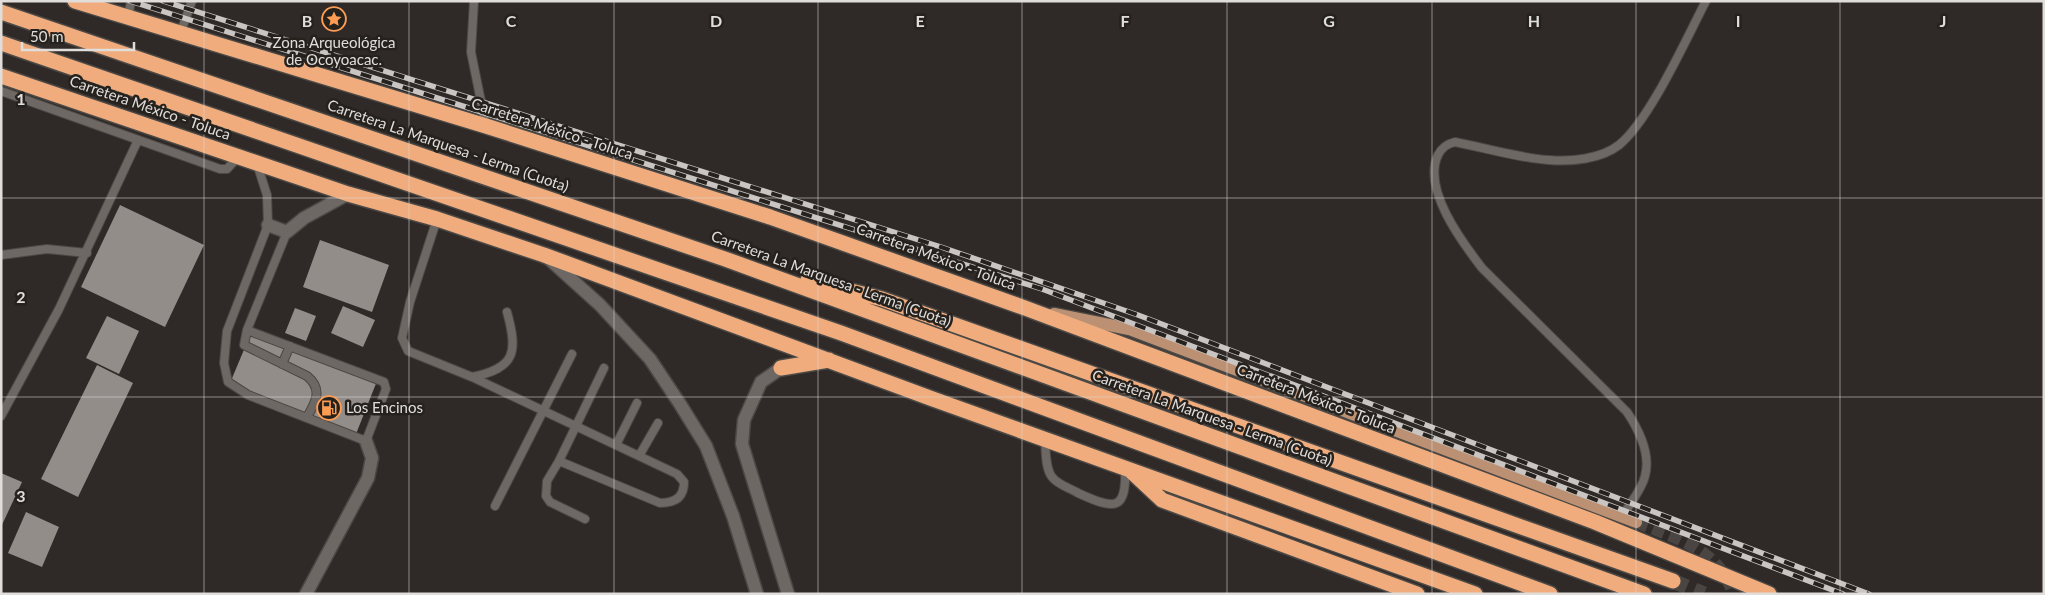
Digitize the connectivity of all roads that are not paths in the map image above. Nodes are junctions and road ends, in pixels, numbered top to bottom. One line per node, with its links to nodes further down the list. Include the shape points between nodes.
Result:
1 (75, 1): 7 (highway, Carretera México - Toluca)
2 (132, 1): 7 (lane)
3 (192, 1): 8 (lane)
4 (474, 1): 12 (lane, via 471,52)
5 (1706, 1): 47 (lane, via 1650,104 1618,146 1577,160 1549,160 1455,142 1445,146 1434,164 1434,182 1462,242 1482,268 1627,412 1637,428 1644,446 1646,475)
6 (1, 12): 23 (highway, Carretera La Marquesa - Lerma (Cuota))
7 (128, 18): 8 (highway, Carretera México - Toluca)
8 (180, 34): 12 (highway, Carretera México - Toluca)
9 (1, 43): 56 (highway, via 841,333)
10 (1, 76): 14 (highway, Carretera México - Toluca)
11 (1, 91): 13 (lane)
12 (486, 126): 24 (highway, Carretera México - Toluca, via 770,217)
13 (138, 140): 14 (lane, via 220,169 227,169); 20 (lane)
14 (238, 156): 15 (highway, Carretera México - Toluca)
15 (256, 162): 16 (highway, Carretera México - Toluca); 18 (lane, via 267,195)
16 (348, 194): 17 (highway, Carretera México - Toluca); 19 (street, via 304,218)
17 (437, 219): 22 (highway, Carretera México - Toluca); 33 (lane, via 410,302 403,342 412,354)
18 (268, 225): 19 (street); 37 (lane, via 227,331 224,370 233,388)
19 (287, 232): 26 (lane)
20 (87, 253): 21 (lane, via 47,248); 36 (lane)
21 (1, 254)
22 (544, 255): 29 (highway, Carretera México - Toluca); 52 (street, via 600,305 650,359 680,404 706,446 733,516)
23 (724, 259): 50 (highway, via 882,299); 57 (highway, Carretera La Marquesa - Lerma (Cuota))
24 (1025, 308): 47 (main road, via 1129,329); 58 (highway, Carretera México - Toluca, via 1595,522)
25 (507, 312): 33 (lane, via 514,340 510,358 504,366 491,373)
26 (247, 330): 27 (lane); 30 (lane, via 244,346)
27 (290, 346): 30 (lane); 41 (lane, via 384,382 386,389)
28 (572, 354): 35 (lane)
29 (830, 359): 32 (highway); 40 (highway, Carretera México - Toluca)
30 (282, 364): 37 (lane, via 307,376 317,387 317,396)
31 (604, 368): 39 (lane)
32 (781, 368): 53 (street, via 761,382 744,420 742,444)
33 (472, 376): 35 (lane)
34 (637, 403): 42 (lane)
35 (545, 411): 39 (lane); 46 (lane)
36 (1, 416)
37 (307, 417): 41 (lane)
38 (658, 423): 43 (lane)
39 (576, 426): 42 (lane); 44 (lane)
40 (1045, 439): 45 (highway, Carretera México - Toluca); 45 (lane, via 1052,477 1100,503 1113,504 1120,500 1126,491)
41 (366, 441): 51 (street, via 372,458 368,478)
42 (616, 445): 43 (lane)
43 (639, 456): 44 (lane, via 677,474 684,482 677,500 660,503)
44 (559, 461): 48 (lane, via 547,481 546,496 550,502)
45 (1125, 466): 54 (highway, via 1162,500); 55 (highway, Carretera México - Toluca)
46 (495, 506)
47 (1622, 517): 49 (main road)
48 (585, 518)
49 (1636, 522)
50 (1673, 581)
51 (306, 594)
52 (757, 594)
53 (788, 594)
54 (1418, 594)
55 (1475, 594)
56 (1550, 594)
57 (1644, 594)
58 (1770, 594)

